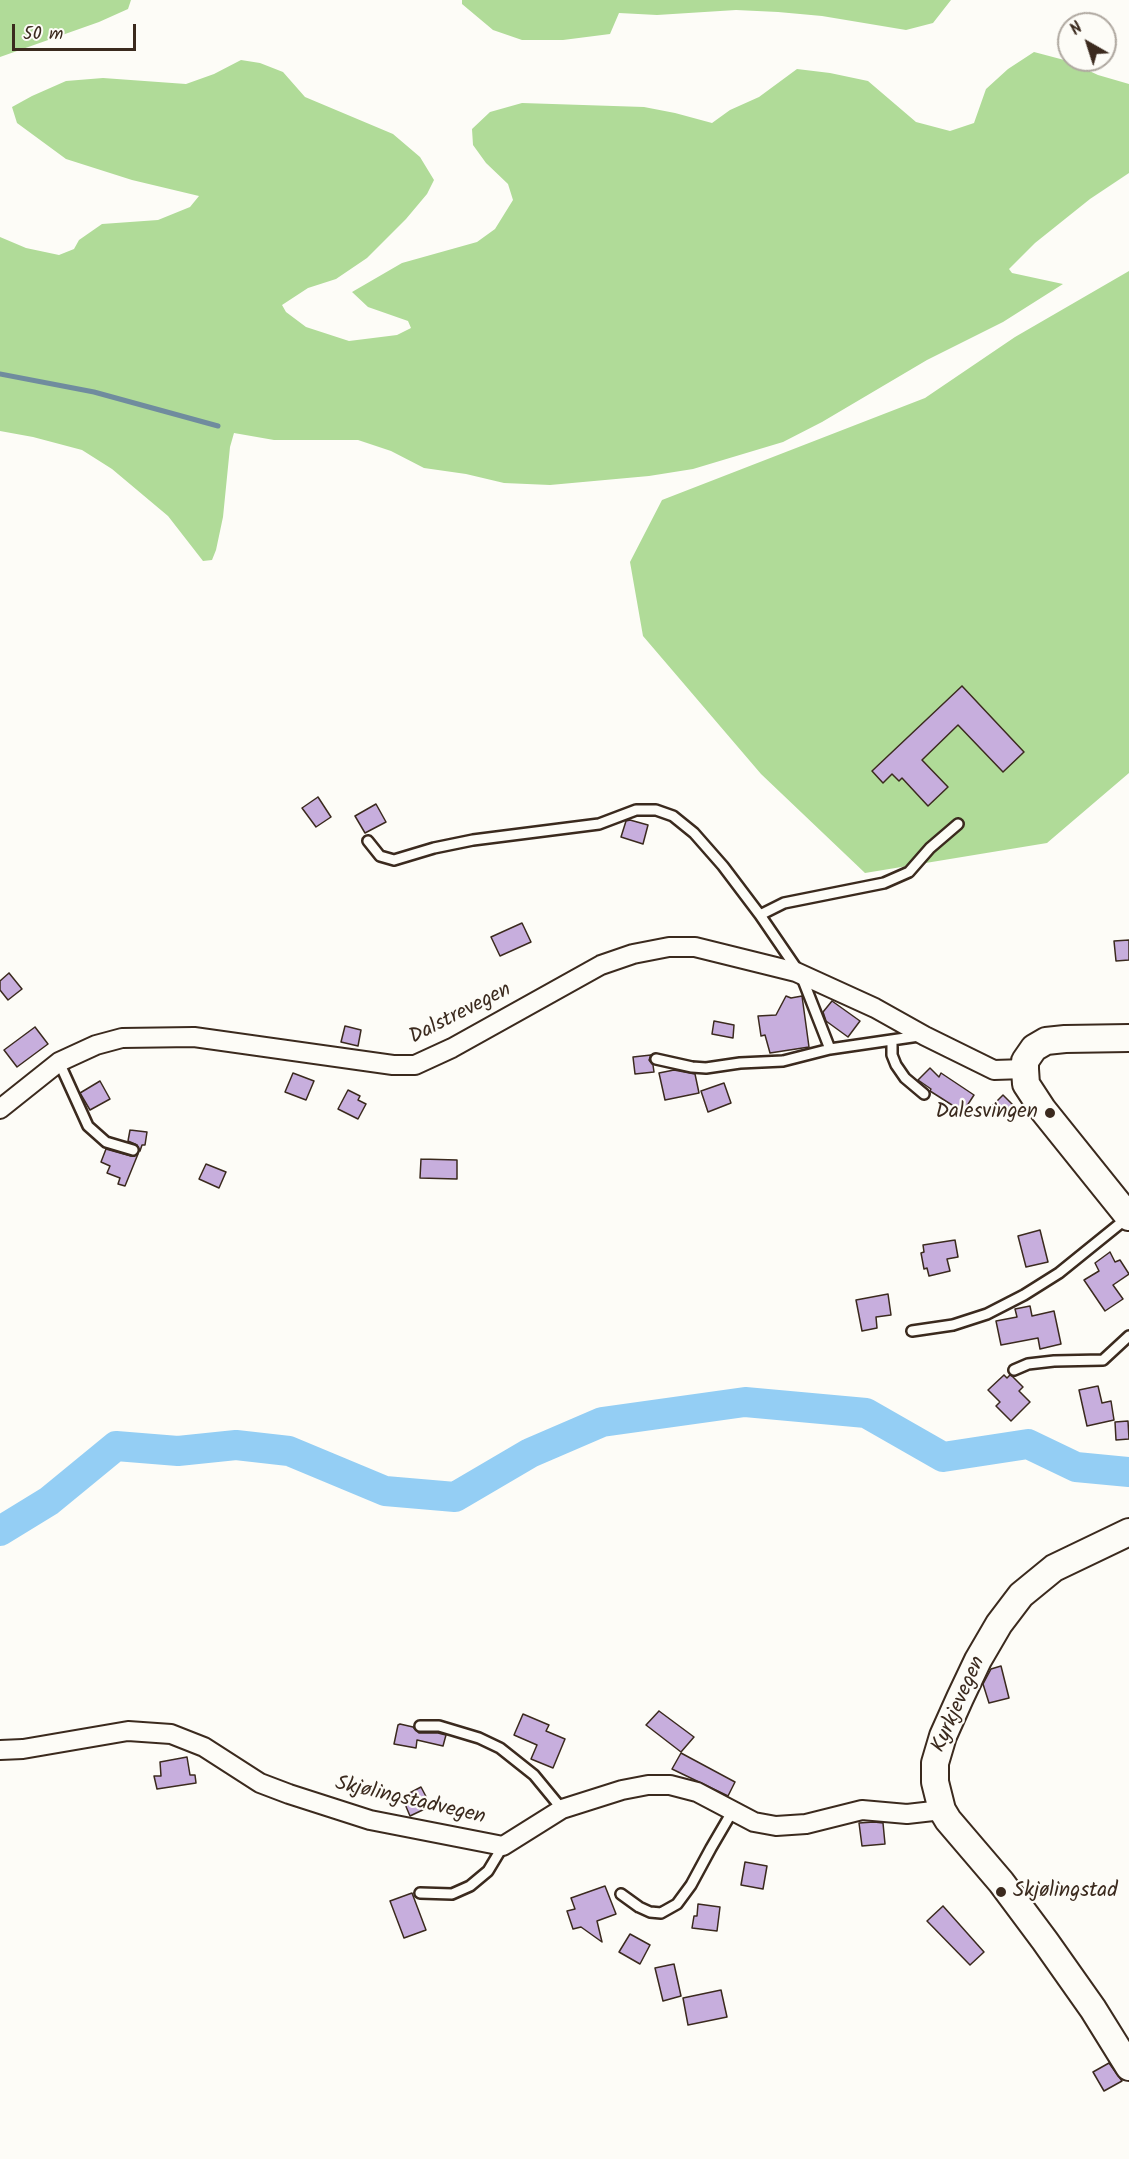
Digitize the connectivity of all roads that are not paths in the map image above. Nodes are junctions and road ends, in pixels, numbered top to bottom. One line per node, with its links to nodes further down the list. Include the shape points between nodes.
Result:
1 (958, 824): 3 (lane, via 909,872 884,883 784,903)
2 (368, 841): 3 (lane, via 380,856 394,860 473,840 599,824 636,810 656,810 673,816 694,833)
3 (760, 915): 4 (lane)
4 (801, 975): 5 (street, Dalstrevegen, via 875,1008); 8 (lane); 10 (street, Dalstrevegen, via 695,947 633,954 601,965 415,1065 165,1036 122,1038)
5 (925, 1036): 7 (lane); 11 (street, Dalstrevegen, via 994,1070)
6 (1129, 1038): 11 (main road, via 1046,1041 1034,1048 1025,1061)
7 (892, 1040): 8 (lane); 12 (lane, via 896,1065)
8 (830, 1049): 9 (lane, via 783,1061 706,1068)
9 (656, 1059)
10 (59, 1062): 13 (street, Dalstrevegen); 14 (lane, via 88,1126 106,1142)
11 (1025, 1069): 15 (main road, via 1026,1084 1043,1110)
12 (924, 1094)
13 (0, 1109)
14 (133, 1150)
15 (1129, 1217): 16 (lane, via 1059,1273 1024,1295 987,1314 953,1325)
16 (912, 1331)
17 (1129, 1336): 18 (lane, via 1103,1360 1028,1364)
18 (1014, 1370)
19 (1128, 1533): 23 (main road, Kyrkjevegen, via 1054,1568 1021,1595 999,1624 943,1736 935,1763)
20 (420, 1725): 22 (lane, via 439,1726 500,1748 534,1774)
21 (0, 1750): 25 (street, Skjølingstadvegen, via 128,1731 171,1734 204,1747 260,1783 289,1794 370,1820)
22 (562, 1809): 24 (street, Skjølingstadvegen, via 622,1790 670,1785 697,1792); 25 (street, Skjølingstadvegen)
23 (942, 1810): 24 (street, Skjølingstadvegen, via 907,1814 862,1810 806,1824 776,1826); 28 (main road, Kyrkjevegen, via 1045,1941)
24 (732, 1812): 27 (lane, via 676,1904 661,1913 650,1912)
25 (504, 1846): 26 (lane, Skjølingstadvegen, via 488,1871 470,1886 453,1894)
26 (420, 1893)
27 (621, 1894)
28 (1129, 2067)

